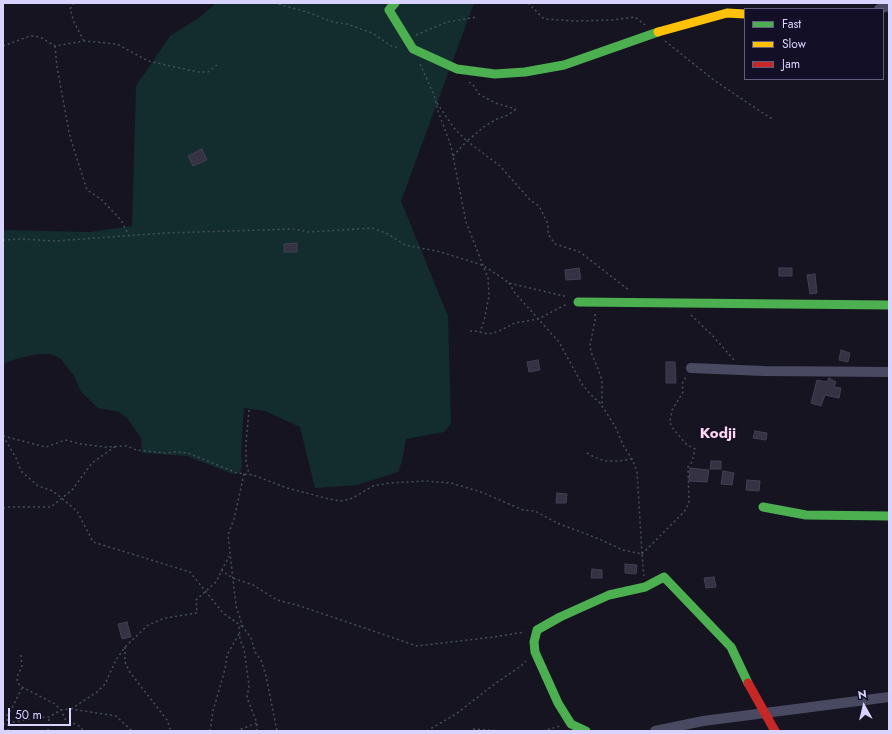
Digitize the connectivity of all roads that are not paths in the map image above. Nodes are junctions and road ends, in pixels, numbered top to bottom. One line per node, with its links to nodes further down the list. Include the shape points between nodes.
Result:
1 (395, 3): 2 (street, via 389,10 413,49 463,70 495,74 564,65 655,33 727,13)
2 (744, 14)
3 (578, 302): 4 (street)
4 (889, 305)
5 (691, 368): 6 (street)
6 (889, 372)
7 (763, 507): 8 (street, via 806,516)
8 (889, 516)
9 (889, 697): 10 (street)
10 (766, 713): 11 (street, via 731,647 664,577 644,587 609,595 537,630 535,652 558,703 571,724); 12 (street, via 704,721); 13 (street)
11 (586, 731)
12 (655, 731)
13 (775, 731)

